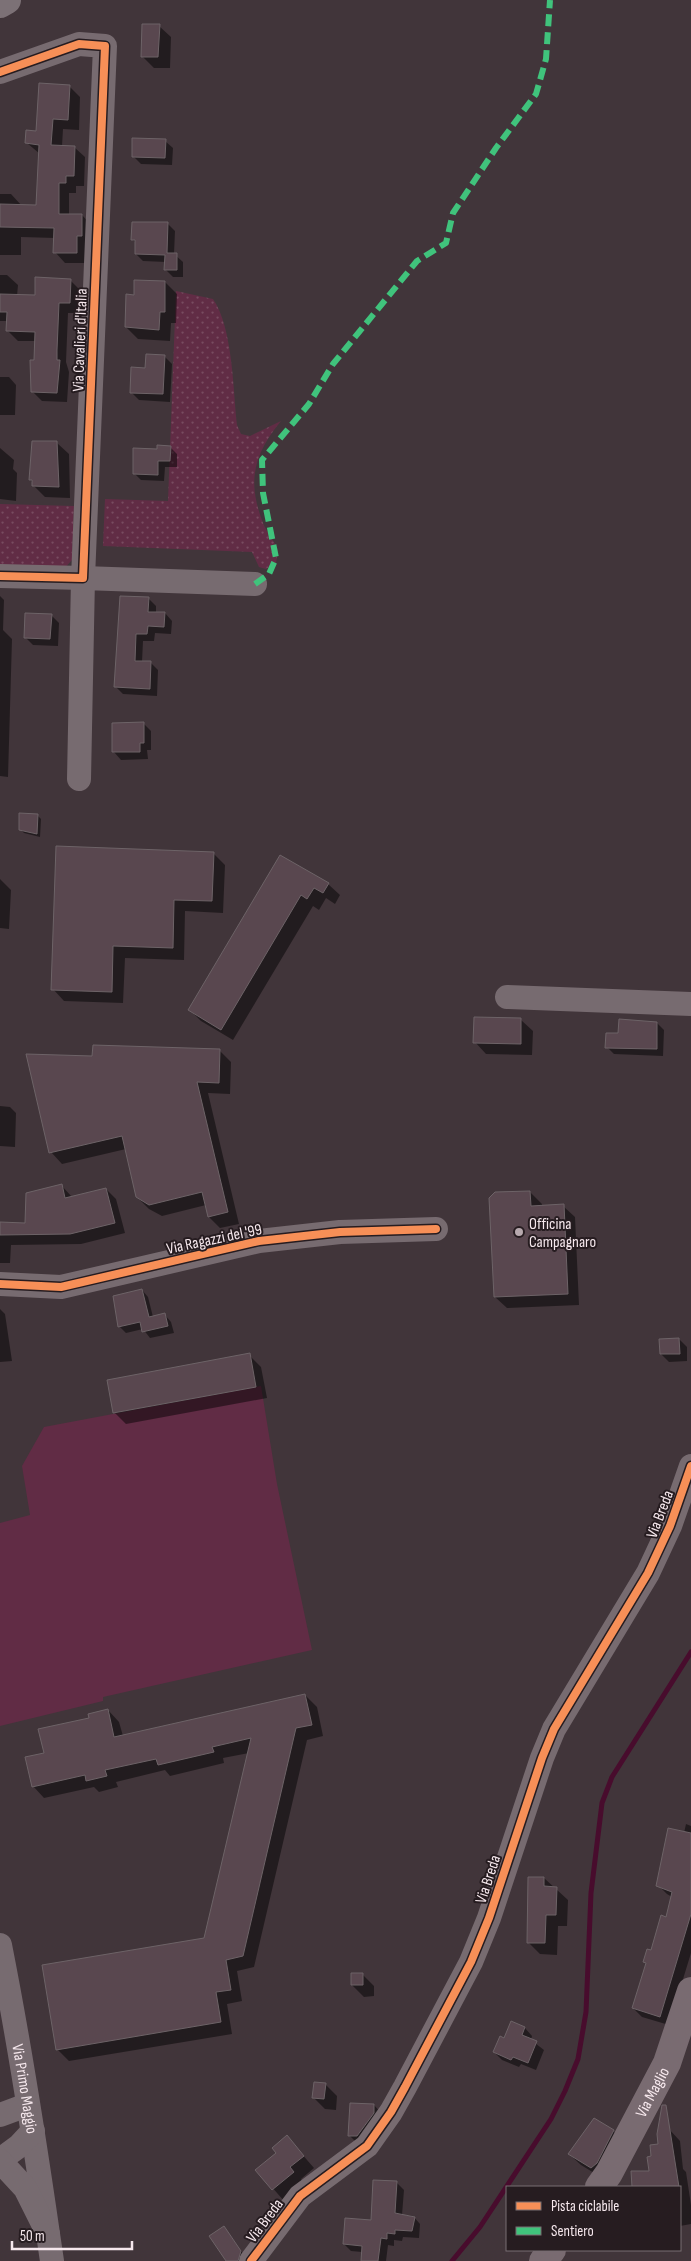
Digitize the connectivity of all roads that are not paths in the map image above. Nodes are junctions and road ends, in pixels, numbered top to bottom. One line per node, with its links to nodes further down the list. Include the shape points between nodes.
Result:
1 (7, 0): 2 (highway)
2 (0, 4)
3 (0, 72): 5 (street, Via Cavalieri d'Italia, via 79,44 104,46)
4 (0, 576): 5 (street)
5 (83, 578): 6 (street); 7 (street)
6 (255, 584)
7 (79, 779)
8 (507, 997): 9 (street)
9 (691, 1004)
10 (436, 1229): 11 (street, Via Ragazzi del '99, via 340,1232 259,1241 61,1286)
11 (0, 1284)
12 (691, 1466): 22 (street, Via Breda, via 670,1526 648,1573 554,1729 471,1962 392,2112 367,2146 300,2196)
13 (0, 1944): 15 (street, Via Primo Maggio, via 18,2032)
14 (691, 1991): 18 (main road, Via Maglio, via 667,2063)
15 (10, 2115): 16 (street, Via Primo Maggio)
16 (33, 2131): 17 (street); 19 (street, Via Primo Maggio)
17 (0, 2161): 19 (street, via 25,2188)
18 (600, 2186)
19 (48, 2234): 21 (street, Via Primo Maggio)
20 (551, 2251): 23 (main road)
21 (52, 2261)
22 (251, 2261)
23 (543, 2261)

